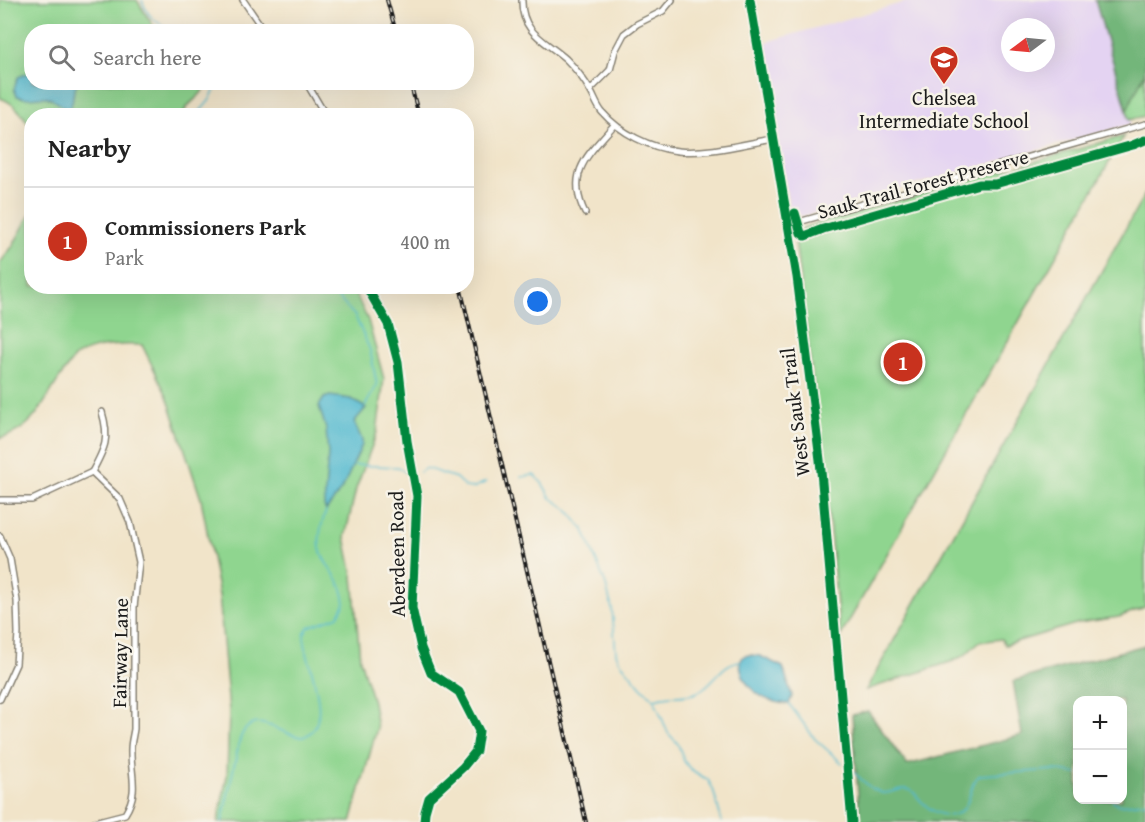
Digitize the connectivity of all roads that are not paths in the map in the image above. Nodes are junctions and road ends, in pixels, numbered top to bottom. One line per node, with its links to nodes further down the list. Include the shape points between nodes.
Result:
1 (243, 0): 5 (street)
2 (522, 0): 7 (street, via 528,27 567,60)
3 (672, 0): 7 (street, via 663,11 624,34 610,70)
4 (750, 0): 11 (street, West Sauk Trail)
5 (260, 24)
6 (310, 90): 8 (street)
7 (590, 90): 10 (street, via 600,110)
8 (319, 108)
9 (1145, 124): 13 (street)
10 (614, 125): 11 (street, via 644,142 678,151); 12 (street, via 586,157 577,176 578,200)
11 (773, 139): 13 (street, West Sauk Trail)
12 (585, 213)
13 (788, 225): 22 (street, West Sauk Trail, via 820,460)
14 (371, 294): 21 (street, Aberdeen Road, via 388,324 398,362 417,496 412,608 421,648 431,674 459,692 478,731 476,751 429,798)
15 (102, 412): 16 (street, via 107,428 106,446)
16 (92, 472): 17 (street, via 32,500); 20 (street, Fairway Lane, via 120,500 130,522 139,562 134,607 132,804 125,814)
17 (0, 501)
18 (0, 536): 19 (street, via 10,559 18,633 16,664)
19 (0, 699)
20 (98, 822)
21 (424, 822)
22 (852, 822)

